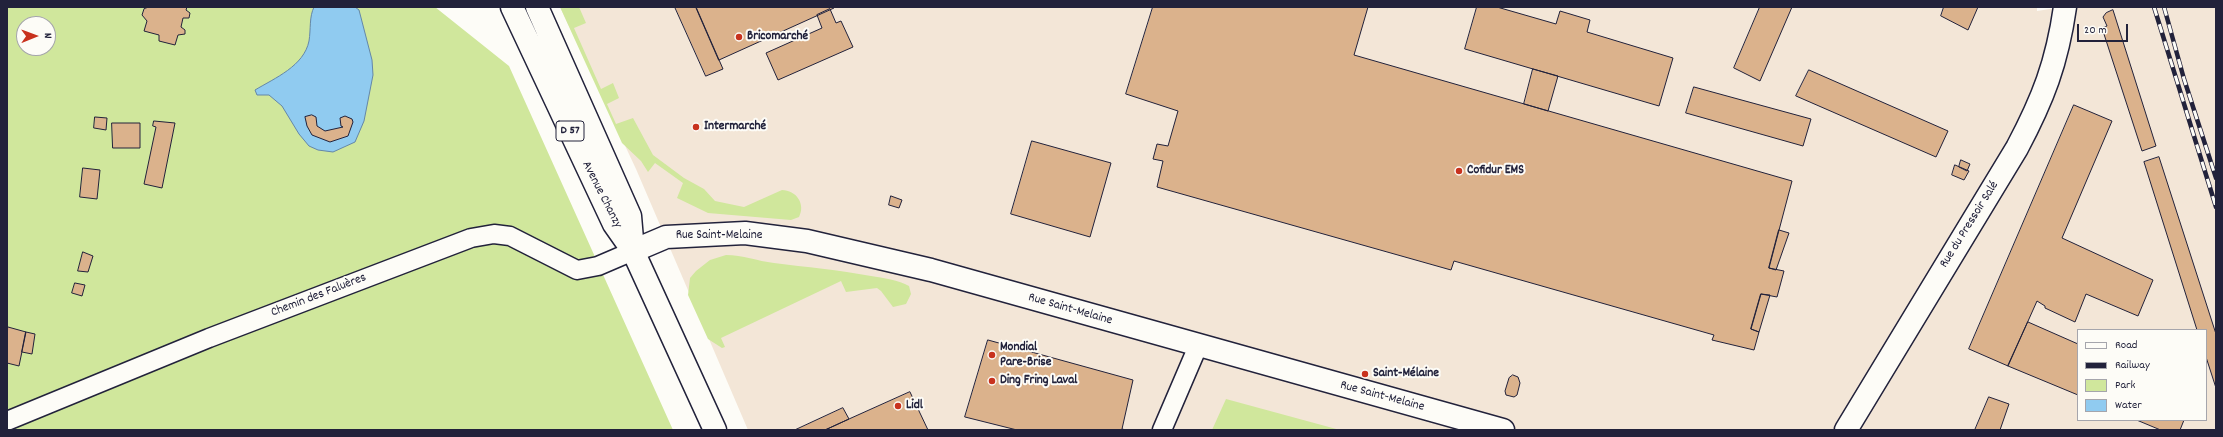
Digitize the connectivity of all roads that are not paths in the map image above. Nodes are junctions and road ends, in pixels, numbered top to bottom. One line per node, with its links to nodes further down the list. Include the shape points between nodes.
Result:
1 (512, 7): 4 (main road, Avenue Chanzy / D 57, via 614,224)
2 (537, 7): 4 (main road, Avenue Chanzy / D 57, via 631,218)
3 (2065, 7): 10 (main road, Rue du Pressoir Salé, via 2051,74 2034,116)
4 (633, 251): 5 (main road, Rue Saint-Melaine, via 666,237 745,233 807,241 931,270); 6 (street, Chemin des Faluères, via 598,266 577,270 510,236 494,234 471,238 209,338); 7 (main road, D 57)
5 (1198, 346): 8 (street); 9 (main road, Rue Saint-Melaine)
6 (7, 421)
7 (715, 430)
8 (1162, 430)
9 (1503, 430)
10 (1846, 430)

